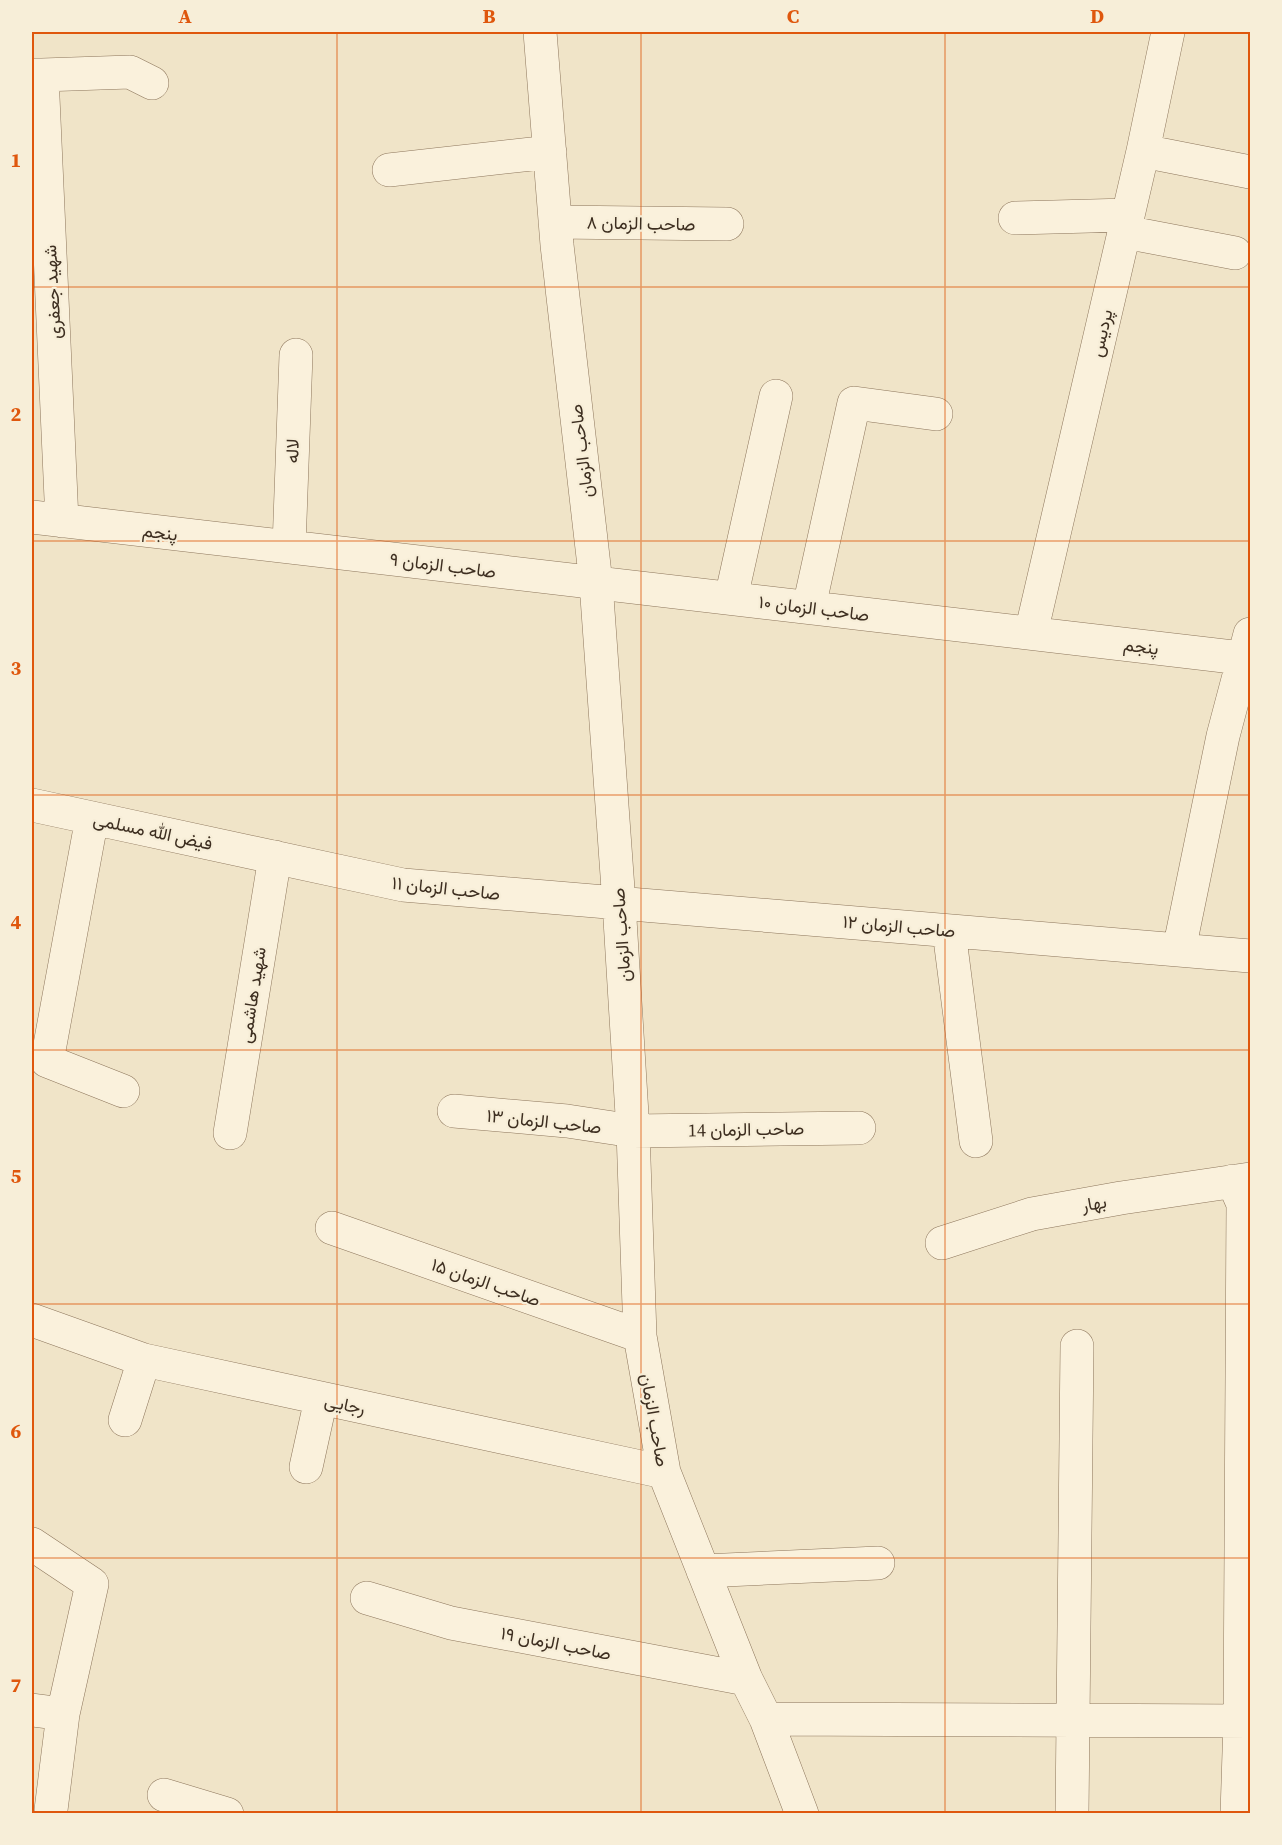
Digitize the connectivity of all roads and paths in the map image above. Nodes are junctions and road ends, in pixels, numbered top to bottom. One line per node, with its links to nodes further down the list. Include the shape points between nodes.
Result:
1 (540, 32): 6 (street, صاحب الزمان)
2 (1168, 32): 5 (street, پردیس)
3 (37, 75): 4 (street, via 130,72); 17 (street, شهید جعفری)
4 (152, 83)
5 (1143, 151): 8 (street); 12 (street, پردیس)
6 (550, 152): 7 (street); 10 (street, صاحب الزمان)
7 (388, 170)
8 (1251, 172)
9 (1014, 218): 12 (street)
10 (555, 222): 11 (street, صاحب الزمان ۸); 19 (street, صاحب الزمان)
11 (727, 224)
12 (1126, 224): 13 (street); 22 (street, پردیس)
13 (1235, 253)
14 (296, 355): 18 (street, لاله)
15 (776, 396): 20 (street)
16 (936, 414): 21 (street, via 854,403)
17 (47, 519): 18 (street, پنجم)
18 (289, 547): 19 (street, صاحب الزمان ۹)
19 (596, 583): 20 (street, صاحب الزمان ۱۰); 27 (street, صاحب الزمان)
20 (731, 598): 21 (street, صاحب الزمان ۱۰)
21 (809, 608): 22 (street, صاحب الزمان ۱۰)
22 (1031, 633): 23 (street, پنجم)
23 (1249, 650): 29 (street, via 1223,736)
24 (32, 805): 25 (street, فیض الله مسلمی)
25 (92, 818): 26 (street, فیض الله مسلمی); 31 (street, via 47,1061)
26 (275, 857): 27 (street, صاحب الزمان ۱۱, via 403,885); 35 (street, شهید هاشمی)
27 (620, 903): 28 (street, صاحب الزمان ۱۲); 34 (street, صاحب الزمان)
28 (949, 931): 29 (street, صاحب الزمان ۱۲); 36 (street)
29 (1179, 950): 30 (street, صاحب الزمان ۱۲)
30 (1251, 956)
31 (123, 1090)
32 (454, 1111): 34 (street, صاحب الزمان ۱۳)
33 (859, 1128): 34 (street, صاحب الزمان 14)
34 (633, 1131): 41 (street, صاحب الزمان)
35 (230, 1133)
36 (976, 1141)
37 (1242, 1180): 39 (street, بهار, via 1032,1214); 45 (street)
38 (332, 1228): 41 (street, صاحب الزمان ۱۵)
39 (942, 1243)
40 (32, 1320): 43 (street, رجایی)
41 (640, 1336): 48 (street, صاحب الزمان)
42 (1077, 1346): 57 (street)
43 (144, 1360): 44 (street, رجایی); 46 (street)
44 (321, 1399): 47 (street); 48 (street, رجایی)
45 (1246, 1401): 56 (street)
46 (125, 1420)
47 (306, 1467)
48 (664, 1472): 51 (street, صاحب الزمان)
49 (32, 1544): 54 (street, via 92,1584)
50 (878, 1563): 51 (street)
51 (703, 1571): 53 (street, صاحب الزمان)
52 (367, 1598): 53 (street, صاحب الزمان ۱۹, via 452,1623)
53 (746, 1679): 55 (street, صاحب الزمان)
54 (47, 1712): 59 (street)
55 (766, 1719): 57 (street); 61 (street, صاحب الزمان)
56 (1245, 1721): 57 (street); 63 (street)
57 (1072, 1722): 62 (street)
58 (164, 1795): 60 (street)
59 (51, 1810)
60 (227, 1814)
61 (802, 1814)
62 (1072, 1814)
63 (1237, 1814)

